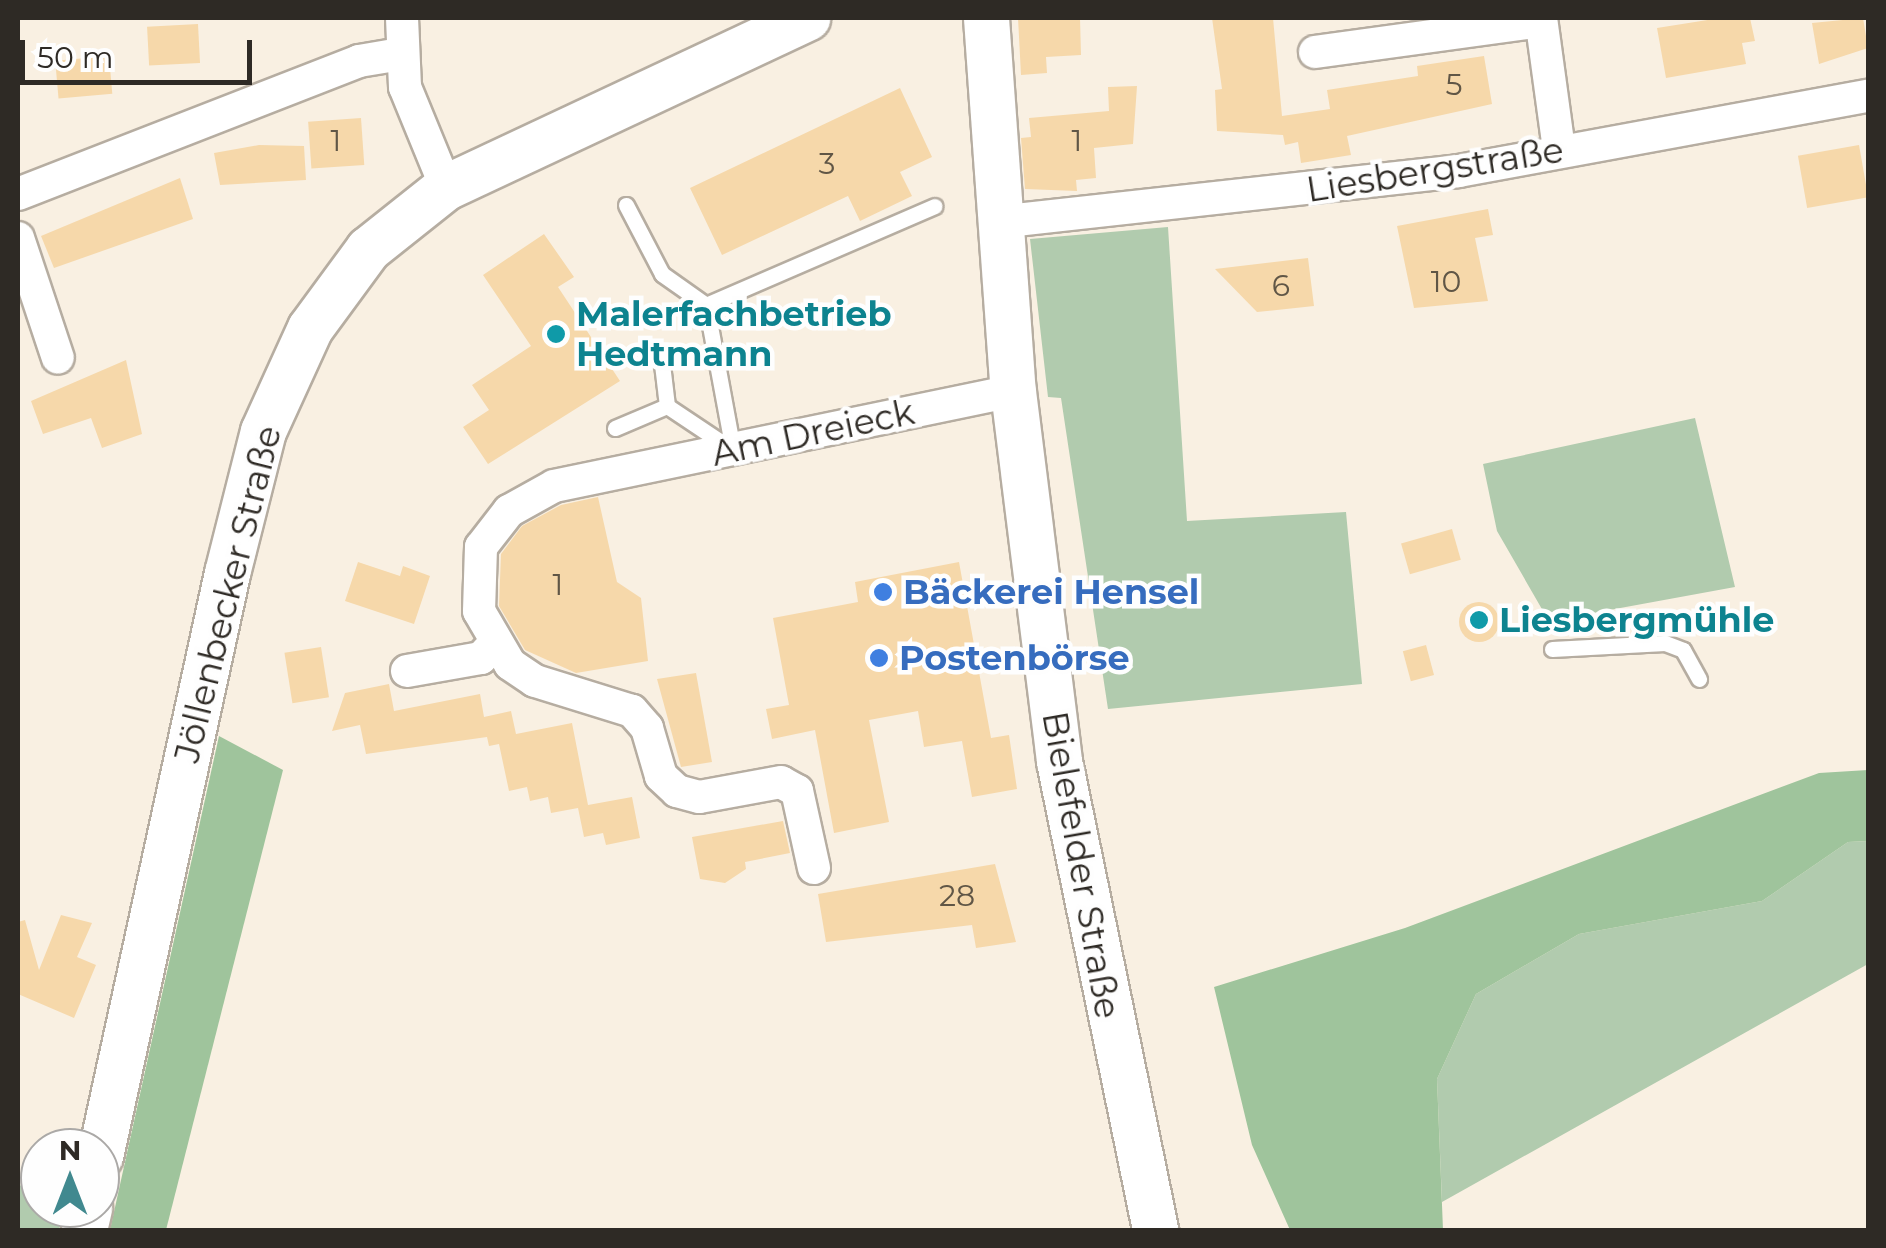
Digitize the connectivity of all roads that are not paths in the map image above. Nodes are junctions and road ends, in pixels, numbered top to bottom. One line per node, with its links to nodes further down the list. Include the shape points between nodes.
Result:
1 (402, 18): 6 (street)
2 (808, 18): 9 (main road, Jöllenbecker Straße)
3 (986, 18): 13 (main road, Bielefelder Straße)
4 (1541, 19): 5 (street); 8 (street)
5 (1314, 52)
6 (401, 54): 9 (street, via 405,87); 10 (street, via 358,61)
7 (1868, 96): 8 (street, Liesbergstraße)
8 (1560, 149): 13 (street, Liesbergstraße, via 1296,192)
9 (441, 175): 27 (main road, Jöllenbecker Straße, via 368,248 310,328 264,431)
10 (18, 194)
11 (626, 204): 15 (lane, via 662,274)
12 (935, 206): 15 (lane)
13 (998, 222): 18 (main road, Bielefelder Straße)
14 (18, 238): 16 (street)
15 (706, 305): 21 (lane)
16 (58, 358)
17 (662, 364): 19 (lane)
18 (1013, 391): 21 (street, Am Dreieck); 28 (main road, Bielefelder Straße, via 1073,848)
19 (667, 406): 20 (lane); 21 (lane)
20 (615, 428)
21 (733, 450): 22 (street, Am Dreieck, via 554,486 509,512 481,547 474,580)
22 (493, 645): 24 (street, via 481,658); 26 (street, via 535,680 632,711 647,728 661,776 677,791 699,796 782,782 798,791)
23 (1552, 649): 25 (lane, via 1665,643 1683,650)
24 (407, 671)
25 (1698, 679)
26 (814, 868)
27 (106, 1128)
28 (1155, 1230)

